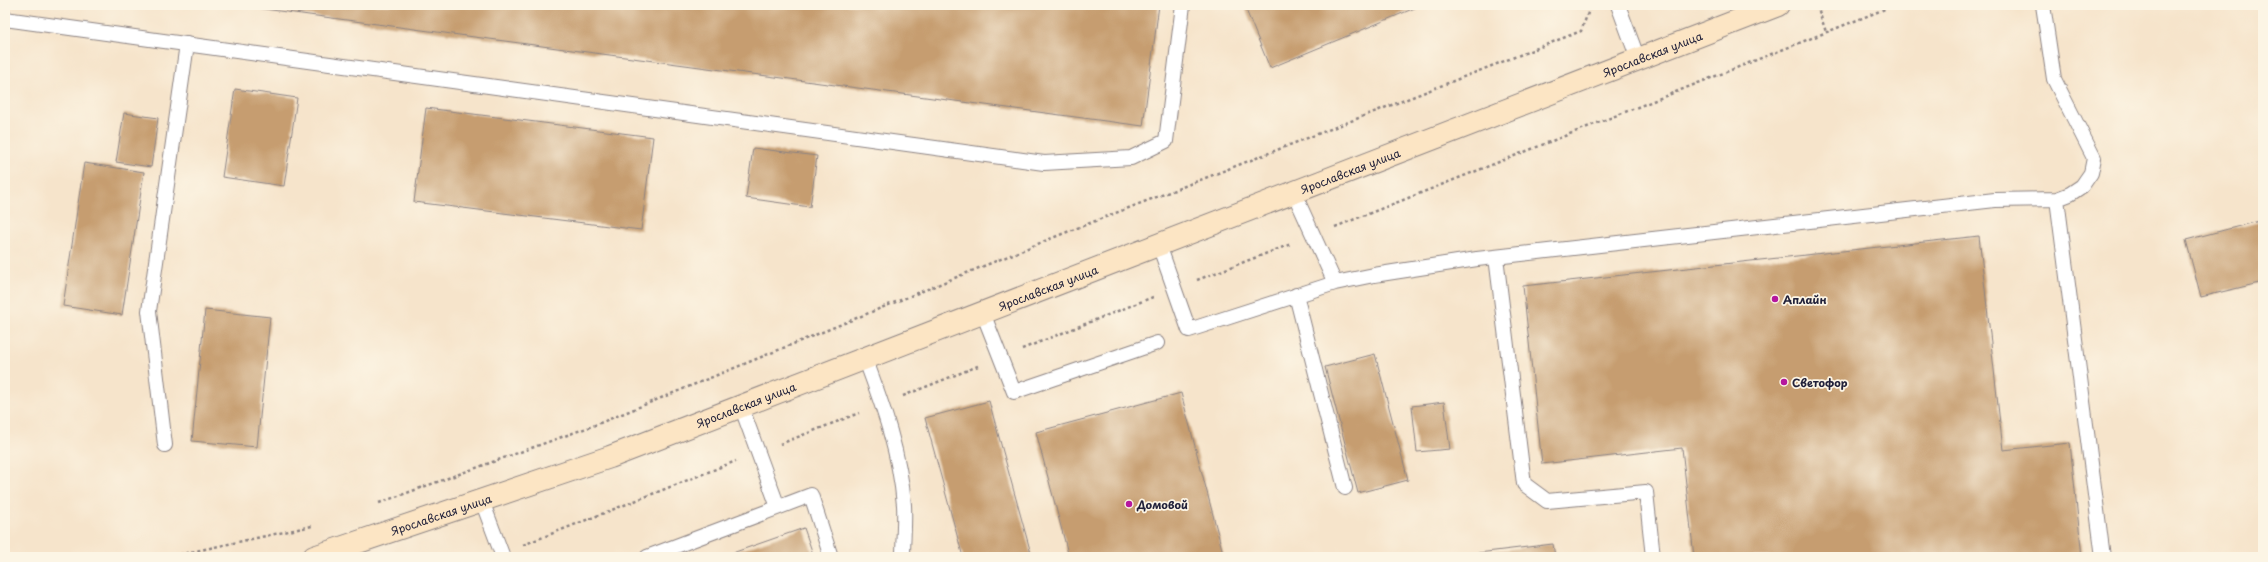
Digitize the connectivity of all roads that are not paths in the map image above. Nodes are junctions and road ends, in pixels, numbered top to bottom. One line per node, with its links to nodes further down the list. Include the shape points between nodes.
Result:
1 (1183, 5): 6 (lane, via 1166,141 1131,158 1044,163)
2 (1618, 5): 7 (lane)
3 (1778, 5): 7 (street, Ярославская улица)
4 (2043, 5): 9 (lane, via 2054,79 2094,158 2091,173 2082,186)
5 (5, 19): 6 (lane)
6 (187, 44): 18 (lane, via 149,311)
7 (1638, 59): 8 (street, Ярославская улица)
8 (1294, 193): 10 (street, Ярославская улица); 12 (lane)
9 (2057, 199): 11 (lane, via 1995,200); 28 (lane)
10 (1158, 245): 13 (lane, via 1189,330); 14 (street, Ярославская улица)
11 (1496, 257): 12 (lane, via 1374,274); 27 (lane, via 1524,484 1547,501 1646,492)
12 (1335, 283): 13 (lane)
13 (1296, 296): 19 (lane)
14 (983, 313): 15 (lane, via 1014,392); 16 (street, Ярославская улица)
15 (1157, 343)
16 (865, 358): 17 (street, Ярославская улица); 26 (lane, via 896,451 904,506)
17 (741, 406): 20 (street, Ярославская улица, via 610,457); 21 (lane)
18 (165, 445)
19 (1344, 488)
20 (482, 501): 22 (street, Ярославская улица); 23 (lane)
21 (778, 507): 24 (lane); 25 (lane, via 810,495)
22 (314, 557)
23 (503, 557)
24 (647, 557)
25 (831, 557)
26 (903, 557)
27 (1653, 557)
28 (2103, 557)

